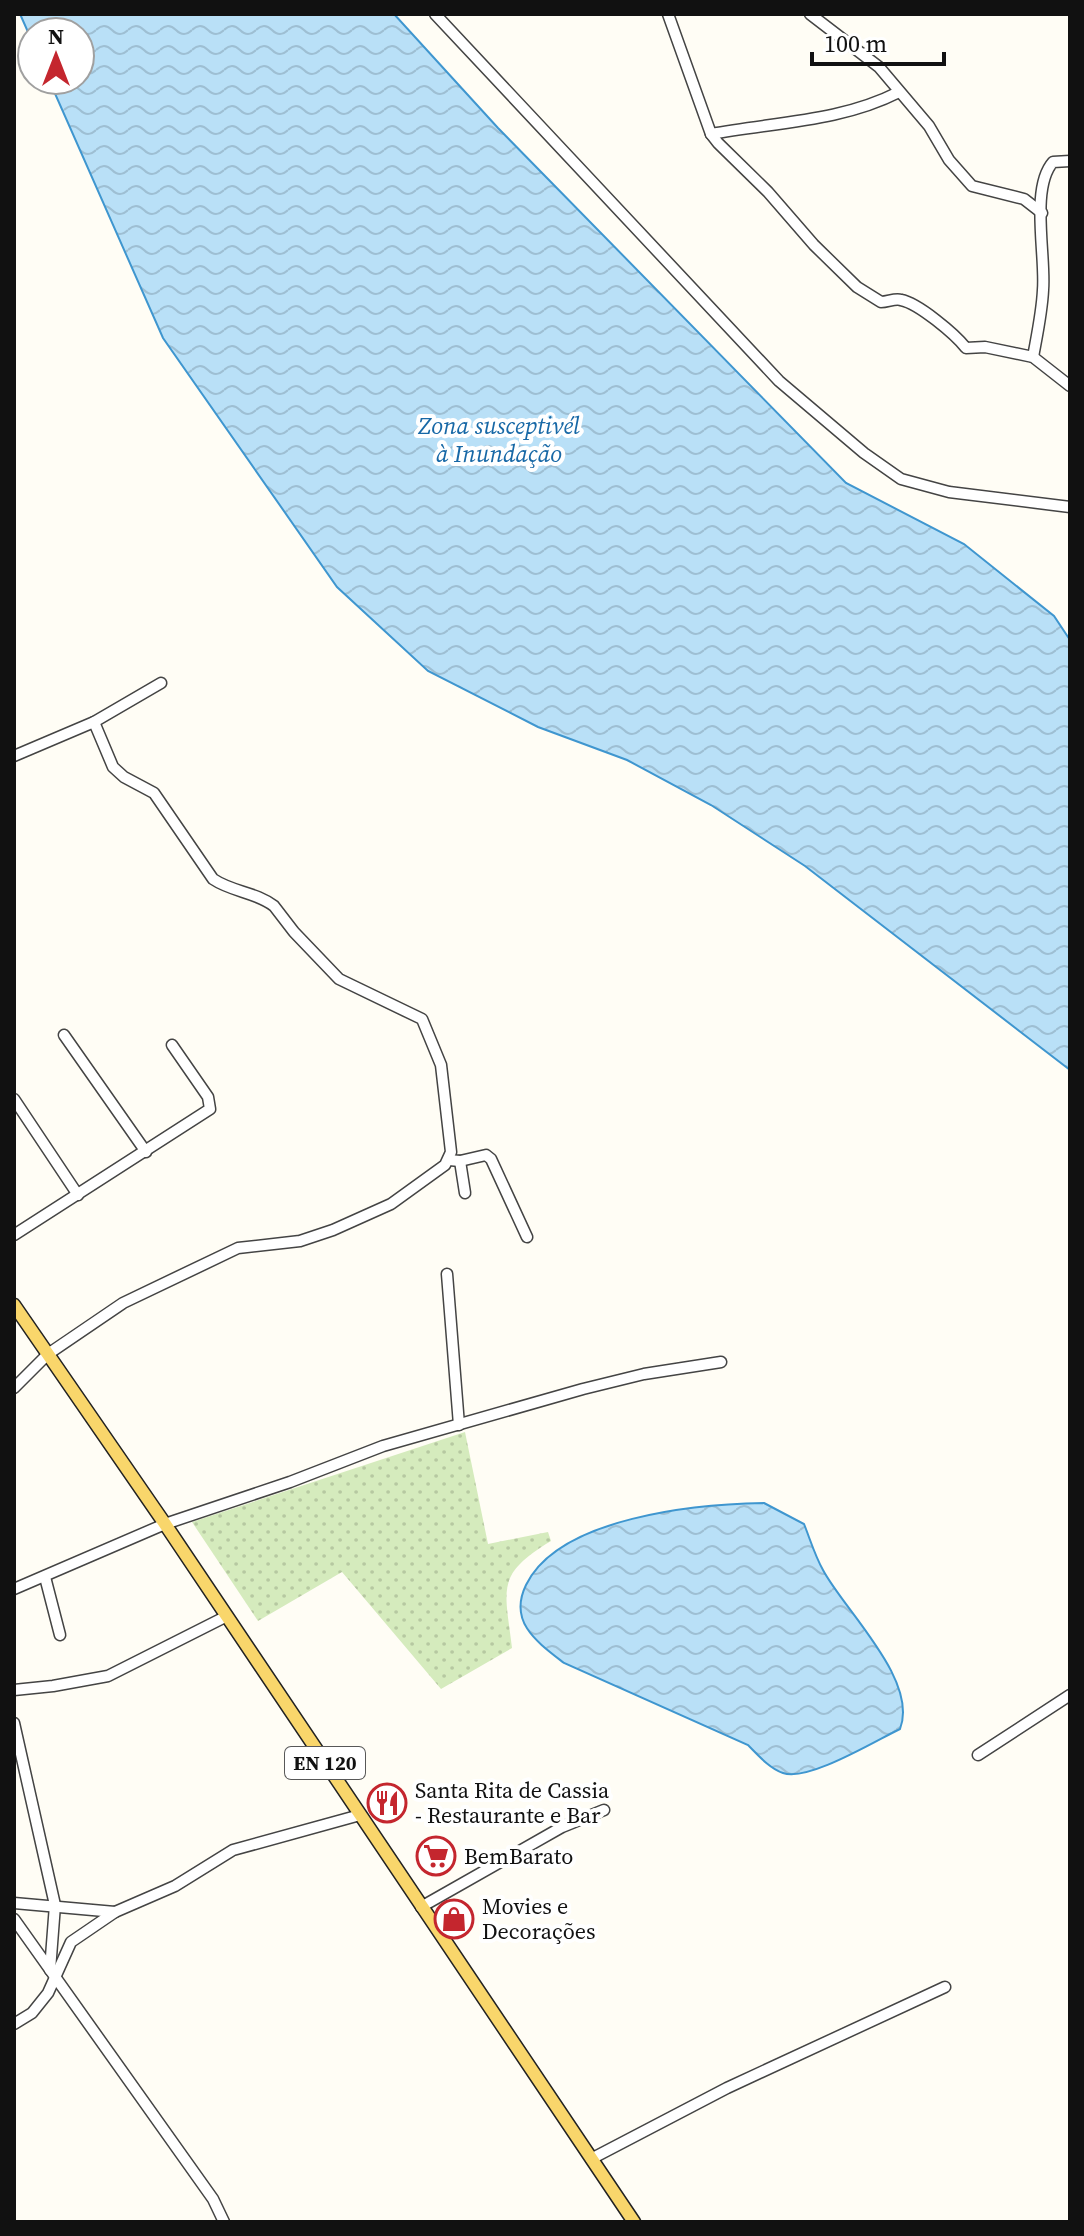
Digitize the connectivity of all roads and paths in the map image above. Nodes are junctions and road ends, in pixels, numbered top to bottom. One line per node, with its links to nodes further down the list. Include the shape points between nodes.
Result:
1 (435, 14): 12 (street, via 779,381 864,453 901,479 949,492)
2 (668, 14): 5 (street)
3 (810, 14): 4 (street, via 879,67)
4 (899, 92): 5 (street, via 874,105 819,119); 8 (street, via 972,186)
5 (711, 134): 10 (street, via 807,238 875,300 907,302 966,348)
6 (1070, 161): 7 (street, via 1053,162)
7 (1042, 189): 8 (street); 9 (street)
8 (1024, 199): 9 (street)
9 (1042, 213): 10 (street, via 1044,286)
10 (1033, 357): 11 (street)
11 (1070, 386)
12 (1070, 507)
13 (161, 683): 14 (street)
14 (94, 722): 15 (street); 20 (street, via 113,767 151,790 213,879 274,906 346,984 422,1019 441,1065)
15 (14, 756)
16 (64, 1035): 19 (street)
17 (172, 1045): 19 (street, via 208,1097 210,1109)
18 (14, 1099): 22 (street)
19 (146, 1152): 22 (street)
20 (454, 1160): 21 (street); 24 (street, via 486,1155 491,1159); 27 (street, via 391,1204 333,1230 300,1241 247,1246 209,1261 117,1306)
21 (465, 1193)
22 (78, 1195): 23 (street)
23 (14, 1235)
24 (527, 1237)
25 (447, 1274): 30 (street)
26 (14, 1305): 27 (main road, EN 120)
27 (48, 1354): 29 (street); 31 (main road, EN 120)
28 (721, 1362): 30 (street, via 644,1374)
29 (14, 1388)
30 (459, 1425): 31 (street, via 383,1446)
31 (165, 1524): 32 (street); 34 (main road, EN 120)
32 (45, 1577): 33 (street); 35 (street)
33 (14, 1589)
34 (227, 1616): 36 (street, via 108,1676); 41 (main road, EN 120)
35 (60, 1635)
36 (14, 1690)
37 (1070, 1695): 39 (street)
38 (14, 1723): 43 (street)
39 (978, 1755)
40 (604, 1810): 44 (street, via 562,1827)
41 (360, 1815): 44 (main road, EN 120); 45 (street, via 233,1850 175,1886)
42 (14, 1903): 43 (street)
43 (55, 1905): 45 (street); 47 (street)
44 (421, 1907): 50 (main road, EN 120)
45 (115, 1912): 47 (street, via 71,1942)
46 (14, 1919): 47 (street)
47 (52, 1973): 49 (street, via 41,2004); 51 (street, via 213,2199)
48 (945, 1987): 50 (street, via 727,2088)
49 (14, 2024)
50 (591, 2159): 52 (main road, EN 120)
51 (224, 2222)
52 (634, 2222)

